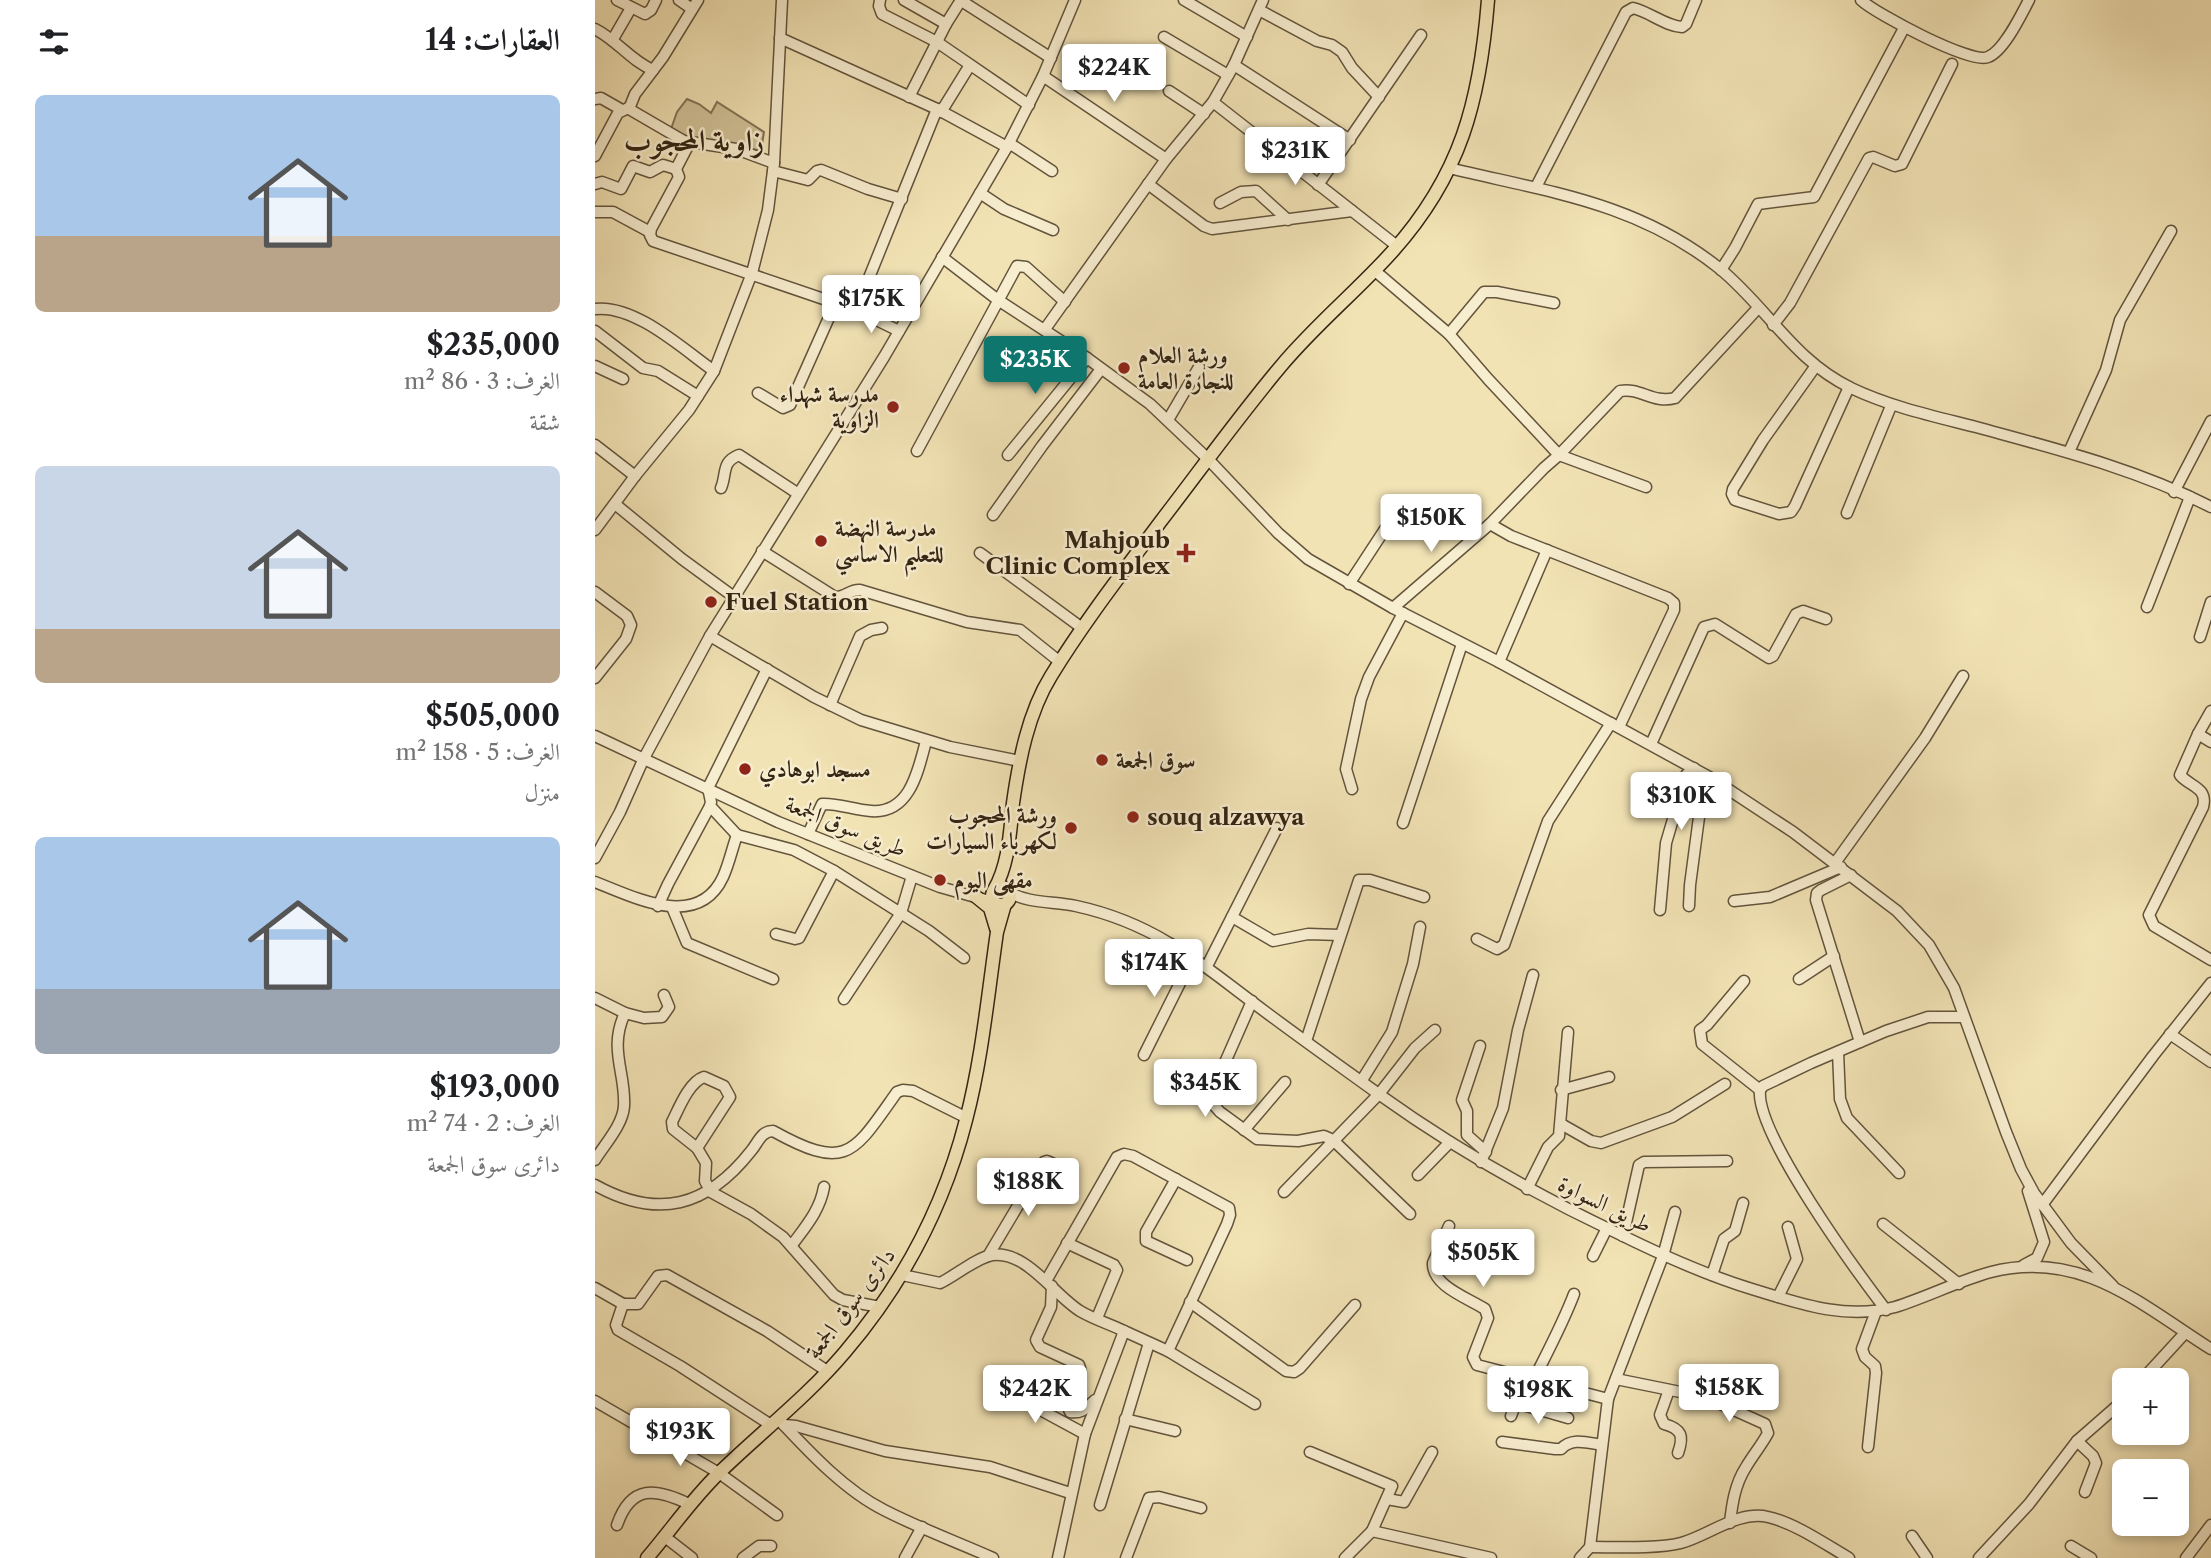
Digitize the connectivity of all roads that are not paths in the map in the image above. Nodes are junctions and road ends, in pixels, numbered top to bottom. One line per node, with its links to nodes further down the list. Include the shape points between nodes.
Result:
1 (617, 0): 17 (street)
2 (656, 0): 17 (street, via 648,13)
3 (679, 0): 14 (street)
4 (782, 0): 24 (street)
5 (880, 0): 26 (street, via 882,14)
6 (904, 0): 18 (street)
7 (961, 0): 18 (street); 27 (street)
8 (1075, 0): 27 (street)
9 (1184, 0): 23 (street)
10 (1488, 0): 48 (main road, via 1473,105)
11 (1696, 0): 15 (street, via 1682,27)
12 (1861, 0): 19 (street)
13 (2029, 0): 19 (street, via 1988,58)
14 (695, 4): 31 (street)
15 (1631, 4): 54 (street)
16 (1261, 5): 23 (street); 35 (street, via 1342,52)
17 (631, 8): 25 (street)
18 (946, 24): 26 (street)
19 (1904, 28): 66 (street, via 1814,197 1761,202)
20 (595, 29): 25 (street)
21 (1421, 35): 35 (street)
22 (1164, 37): 30 (street)
23 (1247, 37): 30 (street)
24 (780, 38): 34 (street); 47 (street)
25 (613, 39): 31 (street)
26 (937, 42): 29 (street); 34 (street)
27 (1051, 58): 32 (street)
28 (1952, 64): 76 (street, via 1902,164 1869,159 1790,303)
29 (970, 65): 38 (street); 40 (street)
30 (1231, 70): 37 (street); 42 (street)
31 (653, 71): 39 (street)
32 (1043, 76): 38 (street); 46 (street)
33 (1169, 91): 41 (street)
34 (909, 97): 40 (street)
35 (1379, 97): 42 (street)
36 (595, 99): 39 (street)
37 (1213, 102): 41 (street); 53 (street)
38 (1029, 105): 44 (street)
39 (625, 109): 43 (street); 45 (street, via 618,113)
40 (939, 111): 44 (street); 56 (street)
41 (1204, 114): 46 (street)
42 (1350, 140): 53 (street)
43 (690, 142): 47 (street, via 736,149); 49 (street)
44 (1008, 146): 50 (street); 55 (street)
45 (595, 156)
46 (1166, 159): 52 (street)
47 (774, 167): 56 (street, via 808,180 821,170); 68 (street)
48 (1449, 168): 54 (street); 64 (main road)
49 (676, 169): 51 (street, via 663,165 650,172 633,166 621,189); 63 (street, via 679,177)
50 (1052, 171)
51 (595, 184)
52 (1149, 184): 60 (street, via 1212,229); 70 (street)
53 (1318, 185): 58 (street)
54 (1537, 187): 66 (street, via 1633,216 1687,245)
55 (980, 193): 61 (street); 65 (street)
56 (902, 199): 75 (street)
57 (1220, 204): 60 (street, via 1241,192 1256,191)
58 (1352, 211): 60 (street); 64 (street)
59 (595, 212): 63 (street, via 613,212)
60 (1288, 220)
61 (1053, 230)
62 (2171, 231): 96 (street, via 2120,320 2106,370)
63 (650, 232): 68 (street, via 656,242)
64 (1397, 246): 67 (main road)
65 (942, 257): 69 (street); 79 (street)
66 (1721, 270): 74 (street)
67 (1374, 271): 80 (street); 99 (main road, via 1300,344)
68 (752, 273): 72 (street); 86 (street)
69 (998, 300): 70 (street, via 1021,265); 77 (street); 95 (street)
70 (1065, 302): 77 (street)
71 (1554, 303): 80 (street, via 1484,292)
72 (835, 304): 75 (street); 89 (street, via 790,405 783,408)
73 (595, 309): 86 (street, via 612,309 635,318)
74 (1758, 309): 76 (street); 98 (street, via 1675,398 1664,401 1620,391)
75 (856, 310): 79 (street)
76 (1773, 325): 84 (street)
77 (1045, 329): 81 (street)
78 (595, 331): 90 (street, via 646,369 658,371)
79 (899, 331): 104 (street)
80 (1449, 334): 98 (street)
81 (1087, 358): 85 (street); 97 (street)
82 (595, 366): 87 (street)
83 (1199, 367): 92 (street)
84 (1815, 367): 88 (street); 88 (street, via 1733,489 1735,500 1779,514 1791,512)
85 (1101, 369): 92 (street); 109 (street)
86 (714, 371): 90 (street)
87 (623, 379)
88 (1849, 387): 91 (street)
89 (758, 393)
90 (698, 396): 100 (street)
91 (1891, 406): 96 (street); 108 (street)
92 (1168, 420): 99 (street)
93 (2211, 421): 103 (street)
94 (595, 445): 100 (street)
95 (917, 452)
96 (2069, 452): 103 (street)
97 (1008, 455)
98 (1559, 455): 101 (street); 111 (street)
99 (1208, 459): 116 (street, via 1295,549); 124 (main road)
100 (635, 476): 106 (street)
101 (1646, 487)
102 (721, 488): 104 (street, via 725,466 739,455)
103 (2175, 492): 105 (street)
104 (797, 493): 113 (street)
105 (2190, 497): 107 (street); 120 (street)
106 (615, 504): 112 (street); 118 (street)
107 (2211, 507)
108 (1847, 513)
109 (993, 515)
110 (1389, 523): 116 (street)
111 (1490, 524): 114 (street); 121 (street)
112 (595, 530)
113 (762, 551): 118 (street); 128 (street, via 835,597 860,590 967,622 1020,630)
114 (1547, 551): 129 (street); 135 (street, via 1674,603)
115 (980, 552): 124 (street)
116 (1349, 584): 121 (street)
117 (595, 592): 132 (street, via 627,616 631,625 626,639)
118 (734, 597): 125 (street)
119 (2211, 602): 126 (street)
120 (2147, 607)
121 (1398, 610): 127 (street); 146 (street, via 1361,699 1346,769)
122 (1826, 619): 140 (street, via 1803,611 1796,614 1769,658 1715,624 1704,627)
123 (882, 628): 133 (street, via 860,636)
124 (1082, 628): 128 (main road)
125 (710, 636): 130 (street); 141 (street)
126 (2200, 637)
127 (1462, 643): 129 (street); 149 (street)
128 (1060, 662): 142 (main road, via 1043,689)
129 (1499, 663): 135 (street)
130 (767, 669): 133 (street); 145 (street)
131 (1963, 676): 154 (street)
132 (595, 678)
133 (830, 705): 138 (street)
134 (2211, 711): 136 (street)
135 (1615, 725): 140 (street); 174 (street, via 1548,821 1504,945 1497,949)
136 (2198, 734): 139 (street); 147 (street, via 2180,775)
137 (595, 736): 141 (street, طريق سوق الجمعة)
138 (926, 741): 142 (street); 151 (street, via 911,789 902,801 872,811 822,804)
139 (2211, 742)
140 (1651, 744): 143 (street)
141 (644, 758): 145 (street, طريق سوق الجمعة); 153 (street)
142 (1020, 761): 160 (main road, دائرى سوق الجمعة)
143 (1694, 768): 144 (street); 167 (street, via 1686,775 1666,842)
144 (1716, 781): 154 (street); 165 (street, via 1704,789 1701,802)
145 (708, 788): 148 (street); 151 (street, طريق سوق الجمعة)
146 (1352, 789)
147 (2208, 800): 178 (street, via 2148,915 2154,926)
148 (710, 806): 152 (street); 164 (street)
149 (1403, 823)
150 (1277, 828): 169 (street)
151 (808, 834): 157 (street, طريق سوق الجمعة)
152 (737, 835): 155 (street, via 794,850); 166 (street, via 722,880 711,894)
153 (595, 858)
154 (1838, 865): 156 (street); 163 (street, via 1770,897)
155 (834, 871): 168 (street); 172 (street, via 799,938)
156 (1851, 875): 175 (street, via 1817,893); 190 (street, via 1897,911 1929,945 1954,988)
157 (912, 876): 159 (street, طريق سوق الجمعة); 168 (street)
158 (595, 882): 164 (street)
159 (972, 895): 160 (street, طريق سوق الجمعة); 170 (main road, via 990,908)
160 (1000, 897): 162 (street, طريق السواوة); 170 (main road, دائرى سوق الجمعة)
161 (1424, 897): 173 (street, via 1359,880)
162 (1024, 899): 170 (main road, via 1007,911); 176 (street, طريق السواوة, via 1111,916)
163 (1734, 901)
164 (658, 906): 166 (street)
165 (1689, 906)
166 (672, 907): 181 (street, via 687,943)
167 (1660, 910)
168 (901, 913): 177 (street); 187 (street)
169 (1232, 917): 173 (street, via 1273,941 1308,934); 179 (street)
170 (998, 927): 207 (main road, دائرى سوق الجمعة)
171 (1420, 927): 201 (street, via 1392,1032)
172 (776, 934)
173 (1340, 935): 194 (street)
174 (1476, 939)
175 (1833, 956): 182 (street); 195 (street)
176 (1193, 957): 179 (street, طريق السواوة); 198 (street)
177 (964, 958)
178 (2211, 960)
179 (1207, 966): 188 (street, طريق السواوة)
180 (1533, 975): 213 (street, via 1503,1108)
181 (773, 979)
182 (1799, 979)
183 (1744, 981): 205 (street, via 1699,1036 1702,1044)
184 (2211, 983): 193 (street)
185 (664, 995): 189 (street, via 669,1007 662,1017)
186 (595, 998): 189 (street)
187 (844, 999)
188 (1252, 1001): 194 (street, طريق السواوة); 209 (street, via 1212,1092 1212,1103)
189 (625, 1013): 214 (street, via 617,1054 624,1108)
190 (1964, 1017): 195 (street, via 1928,1017); 217 (street)
191 (1435, 1030): 206 (street)
192 (1568, 1032): 204 (street)
193 (2170, 1034): 199 (street); 227 (street)
194 (1306, 1041): 201 (street, طريق السواوة)
195 (1860, 1042): 197 (street)
196 (1480, 1046): 213 (street, via 1462,1100 1467,1135)
197 (1838, 1052): 205 (street); 218 (street, via 1840,1099 1847,1118)
198 (1144, 1055)
199 (2211, 1062)
200 (1609, 1077): 204 (street)
201 (1361, 1080): 206 (street, طريق السواوة)
202 (1285, 1082): 209 (street)
203 (1725, 1084): 208 (street, via 1672,1117 1601,1143)
204 (1561, 1090): 208 (street)
205 (1760, 1090): 254 (street, via 1765,1120)
206 (1379, 1094): 210 (street); 211 (street, طريق السواوة)
207 (967, 1118): 224 (street, via 903,1090 855,1147 824,1153 768,1131); 242 (main road, دائرى سوق الجمعة, via 937,1206)
208 (1561, 1124): 223 (street, via 1559,1136 1548,1147)
209 (1244, 1130): 210 (street, via 1257,1139 1298,1141 1324,1136)
210 (1333, 1140): 225 (street); 229 (street)
211 (1450, 1142): 213 (street, طريق السواوة); 219 (street)
212 (697, 1148): 212 (street, via 730,1097 724,1086 709,1078 698,1079 672,1122 673,1129); 224 (street)
213 (1483, 1157): 223 (street, طريق السواوة)
214 (595, 1160)
215 (1727, 1161): 234 (street, via 1639,1165)
216 (1065, 1169): 237 (street, via 1044,1162)
217 (2021, 1169): 227 (street); 241 (street, via 2044,1242 2037,1258)
218 (1899, 1173)
219 (1418, 1175)
220 (1176, 1179): 235 (street, via 1133,1156 1117,1157); 240 (street, via 1146,1241); 250 (street, via 1229,1208 1230,1215)
221 (595, 1185): 224 (street, via 624,1198 663,1205)
222 (824, 1186): 236 (street, via 822,1201)
223 (1527, 1189): 233 (street, طريق السواوة)
224 (711, 1192): 236 (street)
225 (1284, 1192)
226 (1743, 1203): 243 (street, via 1735,1231 1724,1239)
227 (2042, 1205): 246 (street)
228 (1675, 1212): 239 (street)
229 (1409, 1214)
230 (1883, 1224): 245 (street)
231 (1449, 1226): 263 (street, via 1432,1270 1440,1282 1488,1312 1474,1361)
232 (1788, 1227): 249 (street, via 1797,1259)
233 (1607, 1228): 234 (street, طريق السواوة); 238 (street)
234 (1623, 1236): 239 (street, طريق السواوة)
235 (1067, 1243): 244 (street); 255 (street, via 1117,1270)
236 (792, 1245): 253 (street, via 834,1295)
237 (988, 1256): 242 (street, via 940,1283); 244 (street, via 1013,1257)
238 (1593, 1256)
239 (1663, 1256): 243 (street, طريق السواوة); 264 (street)
240 (1187, 1260)
241 (2014, 1268): 245 (street, طريق السواوة); 246 (street, طريق السواوة, via 2065,1270)
242 (902, 1275): 253 (main road, دائرى سوق الجمعة)
243 (1712, 1275): 249 (street, طريق السواوة)
244 (1049, 1283): 255 (street, via 1080,1311); 267 (street, via 1051,1307 1037,1344 1082,1370 1067,1406 1070,1412 1082,1412)
245 (1959, 1284): 254 (street, طريق السواوة)
246 (2113, 1286): 257 (street, طريق السواوة)
247 (595, 1288): 251 (street)
248 (1574, 1294): 263 (street, via 1564,1321)
249 (1778, 1297): 254 (street, طريق السواوة, via 1839,1312)
250 (1191, 1302): 252 (street, via 1286,1371 1300,1368); 260 (street)
251 (623, 1304): 262 (street, via 638,1304 658,1276 667,1275); 276 (street, via 618,1331)
252 (1355, 1305)
253 (880, 1307): 262 (main road, دائرى سوق الجمعة)
254 (1881, 1311): 282 (street, via 1862,1349 1876,1373)
255 (1097, 1318): 256 (street)
256 (1124, 1331): 258 (street); 267 (street)
257 (2185, 1333): 259 (street, طريق السواوة); 261 (street)
258 (1149, 1343): 260 (street); 275 (street)
259 (2211, 1349)
260 (1168, 1350): 271 (street)
261 (2153, 1368)
262 (827, 1371): 276 (main road, دائرى سوق الجمعة)
263 (1530, 1378): 268 (street); 270 (street)
264 (1616, 1379): 266 (street); 268 (street)
265 (1011, 1381): 278 (street, via 1037,1408)
266 (1669, 1390): 285 (street, via 1660,1415 1664,1424 1681,1434); 294 (street, via 1722,1403 1765,1424 1767,1433 1744,1469 1732,1500)
267 (1097, 1398): 278 (street)
268 (1608, 1399): 281 (street)
269 (595, 1401): 286 (street)
270 (1516, 1403): 273 (street); 274 (street)
271 (1255, 1404)
272 (2112, 1410): 279 (street)
273 (1511, 1416)
274 (1568, 1418)
275 (1125, 1419): 277 (street); 291 (street)
276 (777, 1423): 286 (main road, دائرى سوق الجمعة); 288 (street, via 885,1451 990,1467); 297 (street, via 838,1478 882,1509)
277 (1175, 1430)
278 (1085, 1434): 288 (street)
279 (2077, 1441): 287 (street, via 2096,1463); 318 (street, via 2029,1504)
280 (1502, 1442): 281 (street, via 1555,1449 1573,1441)
281 (1602, 1445): 304 (street)
282 (1868, 1447)
283 (1310, 1452): 289 (street, via 1392,1486)
284 (1432, 1452): 289 (street, via 1404,1502)
285 (1678, 1453)
286 (719, 1473): 290 (main road, دائرى سوق الجمعة); 293 (street)
287 (2085, 1492)
288 (1070, 1493): 311 (street)
289 (1387, 1499): 298 (street)
290 (689, 1504): 295 (street, via 653,1491 637,1496 623,1508); 300 (main road, دائرى سوق الجمعة)
291 (1100, 1505)
292 (1201, 1508): 312 (street, via 1159,1497 1149,1499)
293 (777, 1515)
294 (1730, 1523): 301 (street); 316 (street, via 1768,1517)
295 (617, 1525)
296 (2211, 1525): 320 (street)
297 (922, 1527): 309 (street); 310 (street)
298 (1372, 1531): 313 (street); 314 (street)
299 (1912, 1535): 317 (street)
300 (665, 1536): 306 (main road, دائرى سوق الجمعة); 307 (street)
301 (1675, 1544): 304 (street); 305 (street)
302 (771, 1546): 308 (street, via 759,1546)
303 (2071, 1546): 319 (street)
304 (1590, 1547): 315 (street)
305 (1675, 1556)
306 (647, 1558)
307 (692, 1558)
308 (743, 1558)
309 (905, 1558)
310 (993, 1558)
311 (1058, 1558)
312 (1126, 1558)
313 (1345, 1558)
314 (1491, 1558)
315 (1580, 1558)
316 (1849, 1558)
317 (1927, 1558)
318 (1979, 1558)
319 (2091, 1558)
320 (2186, 1558)

